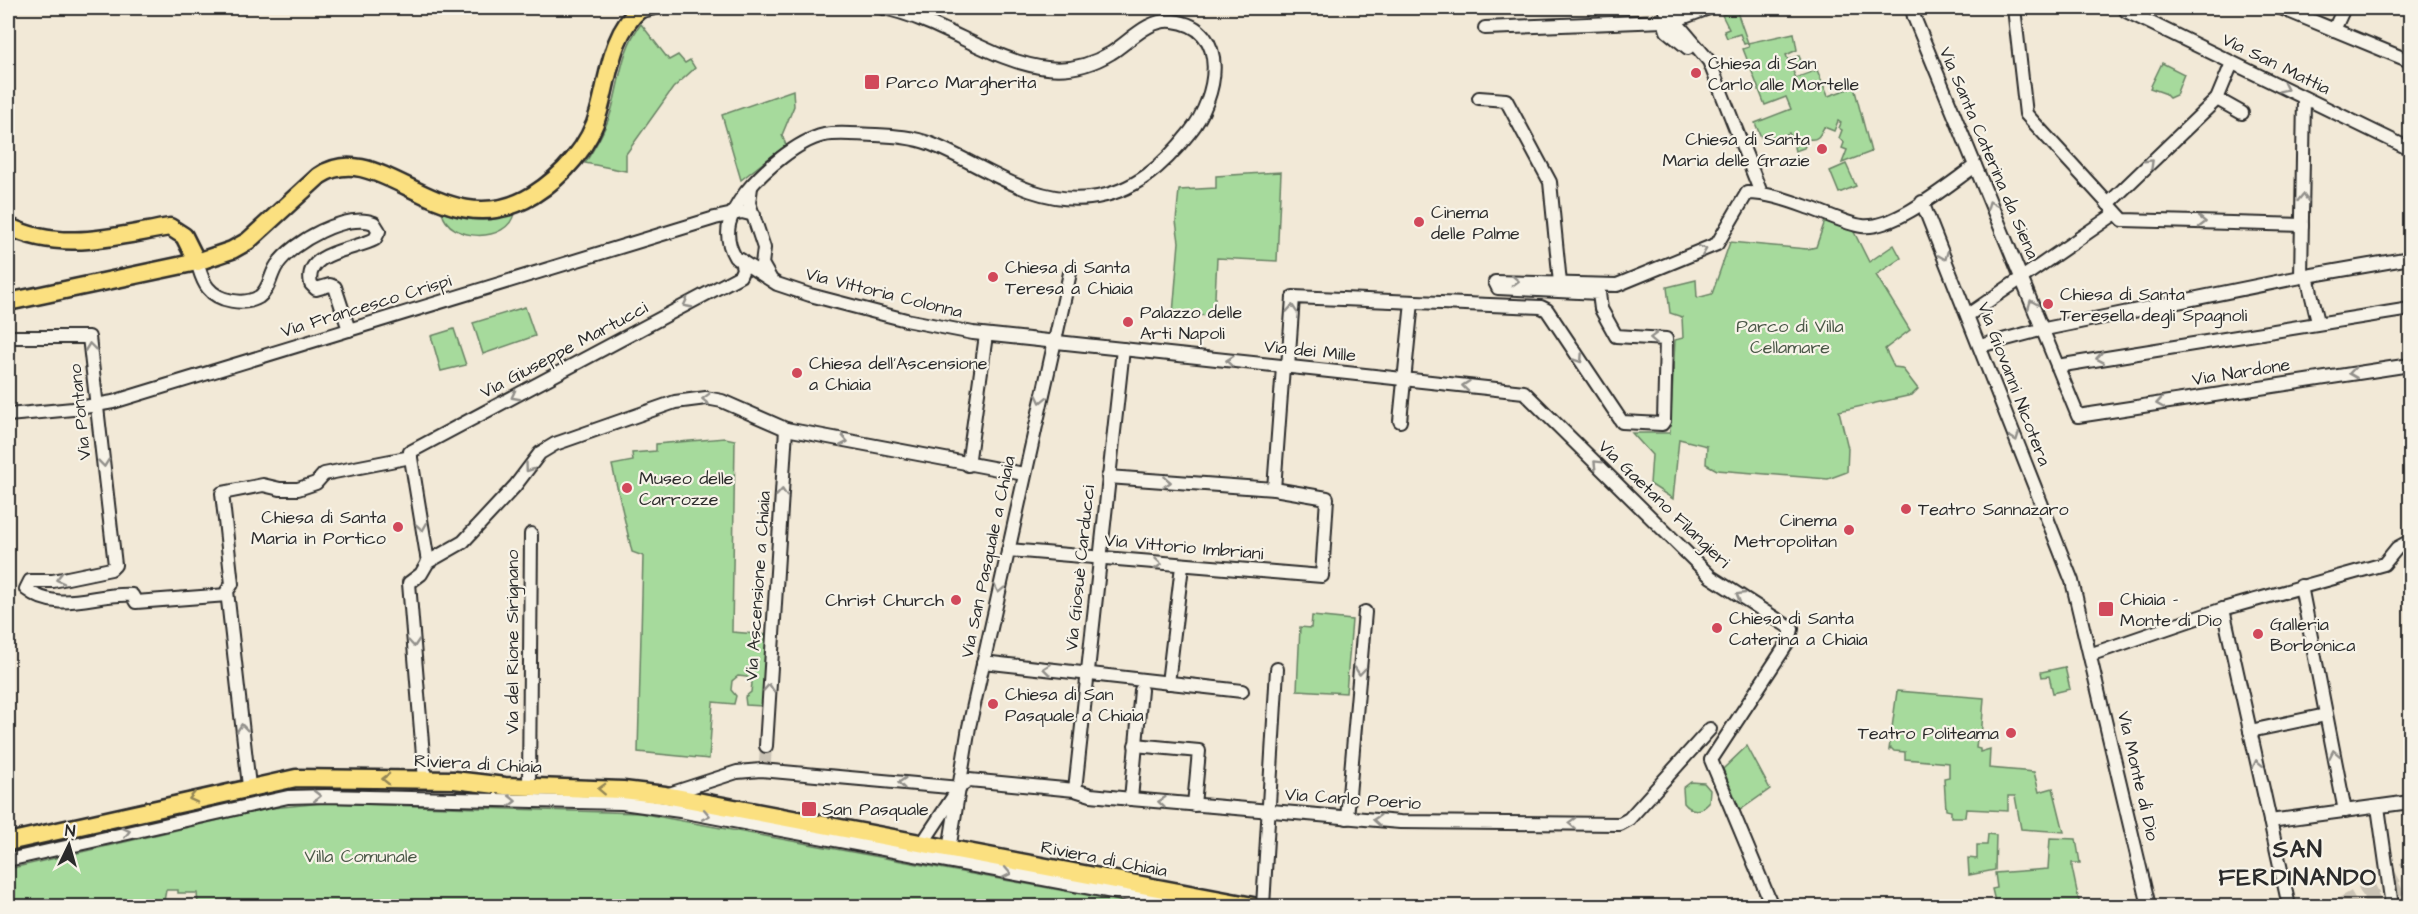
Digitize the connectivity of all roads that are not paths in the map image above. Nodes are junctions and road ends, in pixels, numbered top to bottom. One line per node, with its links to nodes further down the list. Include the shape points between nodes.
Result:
1 (655, 8): 9 (street)
2 (883, 8): 22 (street, via 930,22 1023,64 1054,69 1094,62 1160,22 1186,23 1200,30 1209,42 1214,80 1197,123 1174,151 1147,177 1109,195 1079,199 1040,194 920,140 858,135 827,135 810,141)
3 (1664, 8): 11 (street)
4 (1709, 8): 11 (street)
5 (1912, 8): 21 (street, Via Santa Caterina da Siena)
6 (2014, 8): 25 (street, via 2024,109 2041,133)
7 (2281, 8): 13 (street)
8 (2344, 8): 13 (street)
9 (637, 10): 33 (main road, via 617,43 599,113 587,139 570,163 533,195 502,208 468,210 445,204 370,170 353,166 332,169 319,176 248,241)
10 (2126, 11): 15 (street, Via San Mattia)
11 (1670, 20): 12 (street); 23 (street, via 1708,61)
12 (1485, 28)
13 (2334, 30): 14 (street)
14 (2410, 61)
15 (2232, 63): 17 (street, Via San Mattia, one-way to 17); 18 (street)
16 (1479, 98): 38 (street, via 1506,100 1549,178)
17 (2304, 98): 20 (street, Via San Mattia); 28 (street, one-way to 17)
18 (2217, 99): 19 (street); 25 (street, one-way to 18)
19 (2242, 113)
20 (2410, 149)
21 (1975, 166): 24 (street); 36 (street, Via Santa Caterina da Siena, one-way to 21)
22 (751, 186): 26 (street, via 748,203); 27 (street)
23 (1761, 194): 24 (street, via 1859,225 1896,218); 38 (street, one-way to 23, via 1615,286 1714,246 1745,194)
24 (1922, 202): 42 (street, Via Giovanni Nicotera, one-way to 42)
25 (2116, 212): 28 (street, one-way to 28); 36 (street)
26 (754, 215): 27 (street, via 742,212); 30 (street)
27 (731, 216): 32 (street, via 728,235 734,256); 44 (street, Via Francesco Crispi)
28 (2302, 225): 35 (street)
29 (8, 226): 33 (main road, via 43,239 76,242 170,227 184,236)
30 (763, 253): 32 (street, via 753,260); 37 (street, via 765,271)
31 (2410, 258): 35 (street)
32 (741, 260): 37 (street, Via Vittoria Colonna); 61 (street, Via Giuseppe Martucci, one-way to 61, via 739,277 410,452)
33 (197, 262): 39 (main road); 44 (street, via 206,286 215,294 232,300 254,299 267,288 280,261 323,231 354,220 374,223 379,231 375,239 327,256 316,264 310,276 316,289 335,287)
34 (1070, 273): 48 (street, Via San Pasquale a Chiaia)
35 (2304, 277): 43 (street); 45 (street)
36 (2021, 278): 42 (street); 45 (street, Via Santa Caterina da Siena, one-way to 36)
37 (774, 282): 46 (street, Via Vittoria Colonna, via 900,318)
38 (1560, 283): 40 (street, one-way to 38, via 1541,307 1622,422 1664,423 1666,339 1616,336 1601,309 1599,293 1498,288 1494,284 1498,280)
39 (8, 302)
40 (1412, 302): 53 (street, one-way to 40, via 1293,297); 54 (street)
41 (2410, 309): 43 (street)
42 (1968, 315): 49 (street, Via Giovanni Nicotera)
43 (2318, 322): 52 (street, one-way to 52)
44 (349, 330): 56 (street, Via Francesco Crispi)
45 (2042, 330): 49 (street); 52 (street, Via Santa Caterina da Siena)
46 (986, 335): 48 (street, Via dei Mille); 62 (street)
47 (8, 337): 56 (street, Via Pontano, one-way to 47, via 88,336)
48 (1053, 342): 50 (street, Via dei Mille); 63 (street, Via San Pasquale a Chiaia, one-way to 63)
49 (1980, 346): 72 (street, Via Giovanni Nicotera, one-way to 72)
50 (1123, 350): 53 (street, Via dei Mille, one-way to 50); 64 (street, Via Giosuè Carducci)
51 (2410, 365): 58 (street, Via Nardone, one-way to 58)
52 (2057, 366): 58 (street, Via Santa Caterina da Siena)
53 (1286, 367): 54 (street, Via dei Mille); 65 (street)
54 (1404, 380): 55 (street, Via dei Mille, one-way to 54); 59 (street)
55 (1524, 392): 110 (street, Via Gaetano Filangieri, one-way to 55, via 1711,758 1792,636 1790,626 1711,577)
56 (97, 405): 57 (street, Via Francesco Crispi); 74 (street, Via Pontano, one-way to 74, via 115,565 53,581 30,581 26,589 58,602 120,594 132,595 136,602)
57 (8, 415)
58 (2078, 416)
59 (1400, 421)
60 (786, 429): 62 (street, one-way to 62); 70 (street, one-way to 70, via 722,401 689,399 564,439 540,453 463,542); 88 (street, Via Ascensione a Chiaia, one-way to 60)
61 (411, 457): 70 (street, one-way to 70); 74 (street, Via Giuseppe Martucci, via 324,474 319,482 305,487 283,490 263,485 222,493 232,584)
62 (969, 465): 63 (street)
63 (1024, 474): 68 (street, Via San Pasquale a Chiaia)
64 (1108, 477): 65 (street, one-way to 65); 69 (street, Via Giosuè Carducci)
65 (1274, 489): 71 (street, Via Vittorio Imbriani, via 1328,498 1322,576)
66 (531, 534): 91 (street, Via del Rione Sirignano)
67 (2410, 541): 73 (street, via 2397,548 2384,564)
68 (1008, 550): 69 (street, Via Vittorio Imbriani); 78 (street, Via San Pasquale a Chiaia, one-way to 78)
69 (1100, 559): 71 (street, Via Vittorio Imbriani, one-way to 71); 80 (street, Via Giosuè Carducci)
70 (428, 562): 89 (street, one-way to 89, via 409,585)
71 (1182, 566): 81 (street)
72 (2072, 580): 77 (street, Via Monte di Dio)
73 (2301, 586): 75 (street); 84 (street)
74 (227, 593): 90 (street, one-way to 74)
75 (2223, 609): 77 (street); 86 (street)
76 (1365, 612): 101 (street, one-way to 101)
77 (2092, 654): 111 (street, Via Monte di Dio)
78 (983, 662): 80 (street, one-way to 78); 92 (street, Via San Pasquale a Chiaia)
79 (1277, 669): 99 (street)
80 (1086, 674): 81 (street); 93 (street, Via Giosuè Carducci)
81 (1168, 683): 83 (street)
82 (1141, 690): 87 (street)
83 (1242, 691)
84 (2326, 716): 86 (street); 100 (street, one-way to 84)
85 (1710, 729): 101 (street, Via Carlo Poerio, one-way to 101, via 1629,819 1620,824)
86 (2250, 731): 102 (street, one-way to 86)
87 (1136, 745): 95 (street); 97 (street, via 1199,751)
88 (766, 746)
89 (425, 780): 90 (main road, Riviera di Chiaia, one-way to 90, via 296,777); 91 (main road, Riviera di Chiaia)
90 (249, 786): 103 (main road, Riviera di Chiaia, one-way to 103)
91 (529, 787): 94 (main road, Riviera di Chiaia, one-way to 91)
92 (960, 787): 93 (street, Via Carlo Poerio, via 969,780); 94 (street, Via Carlo Poerio, one-way to 94, via 764,766); 104 (street); 105 (street, Via San Pasquale a Chiaia)
93 (1075, 790): 95 (street, Via Carlo Poerio)
94 (665, 795): 104 (main road, Riviera di Chiaia)
95 (1131, 799): 97 (street, Via Carlo Poerio, one-way to 95)
96 (2410, 802): 98 (street)
97 (1194, 805): 99 (street, Via Carlo Poerio)
98 (2378, 807): 100 (street); 113 (street)
99 (1268, 811): 101 (street, Via Carlo Poerio); 109 (street)
100 (2345, 811): 102 (street)
101 (1347, 818)
102 (2270, 821): 112 (street)
103 (8, 842)
104 (922, 844): 105 (main road, Riviera di Chiaia)
105 (949, 856): 106 (street, Riviera di Chiaia, one-way to 105, via 264,801 318,796 640,804 884,849); 107 (street, Riviera di Chiaia, one-way to 107); 108 (main road, Riviera di Chiaia)
106 (8, 860)
107 (1187, 906)
108 (1253, 906)
109 (1263, 906)
110 (1772, 906)
111 (2150, 906)
112 (2289, 906)
113 (2392, 906)

